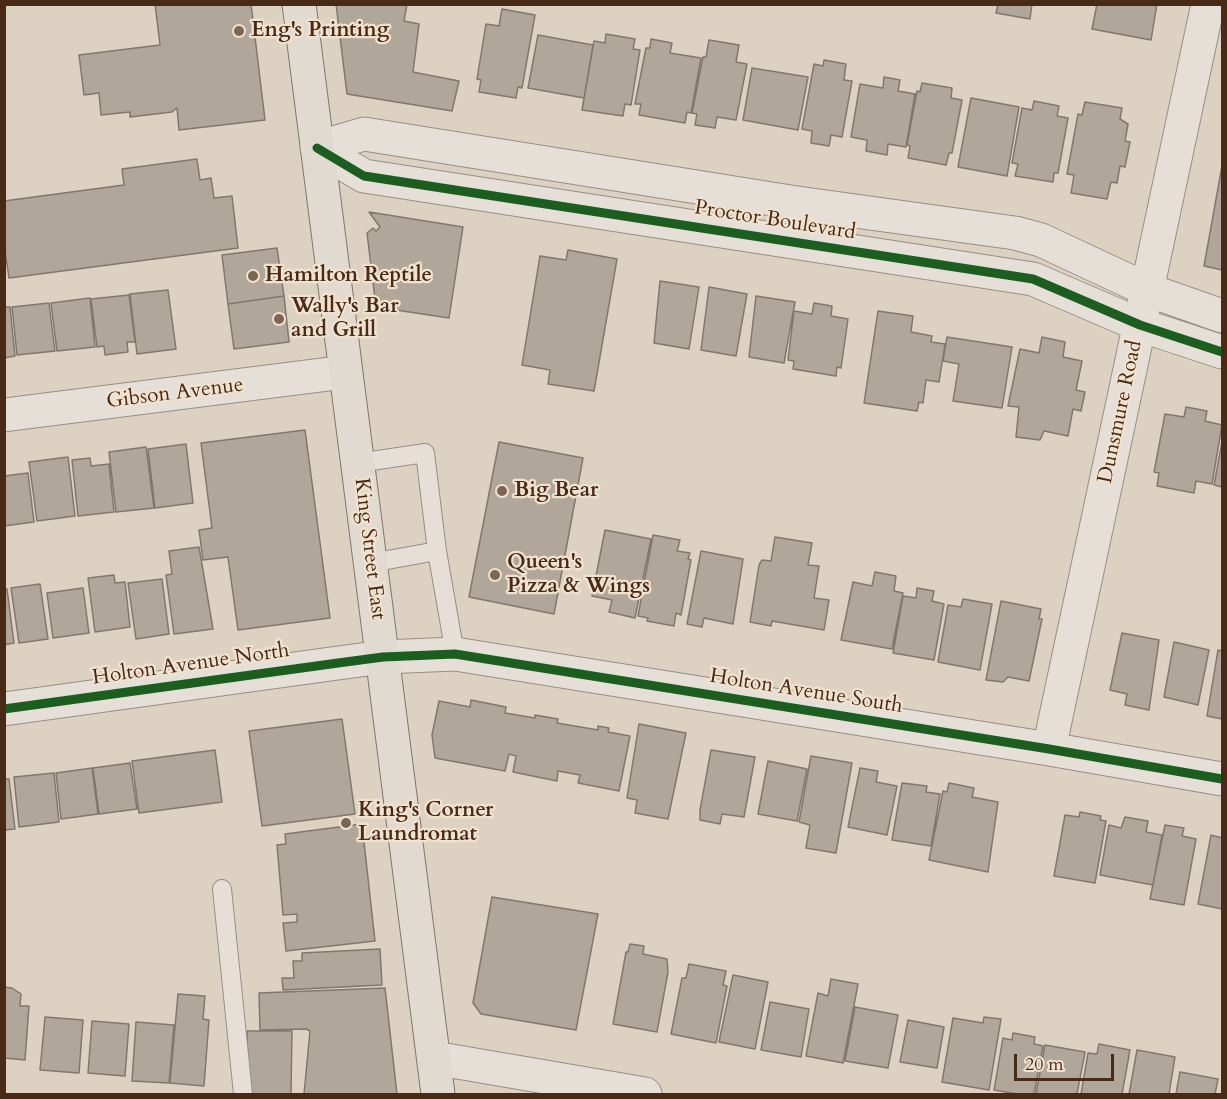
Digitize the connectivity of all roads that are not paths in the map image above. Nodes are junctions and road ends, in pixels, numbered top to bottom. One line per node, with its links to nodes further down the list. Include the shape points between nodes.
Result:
1 (299, 4): 3 (main road, King Street East)
2 (1208, 4): 10 (street, Dunsmure Road)
3 (317, 148): 4 (street, Proctor Boulevard, via 364,134); 5 (street, Proctor Boulevard, via 364,176); 14 (main road, King Street East)
4 (509, 157): 5 (street); 6 (street, Proctor Boulevard)
5 (503, 197): 8 (street, Proctor Boulevard)
6 (797, 203): 7 (street, Proctor Boulevard, via 1015,233); 8 (street, Proctor Boulevard)
7 (1041, 240): 9 (street); 10 (street, Proctor Boulevard)
8 (792, 242): 9 (street, Proctor Boulevard)
9 (1034, 279): 12 (street, Proctor Boulevard)
10 (1148, 290): 11 (street, Proctor Boulevard); 12 (street, Dunsmure Road)
11 (1222, 316)
12 (1140, 325): 13 (street, Proctor Boulevard); 22 (street, Dunsmure Road)
13 (1222, 352)
14 (345, 372): 15 (street, Gibson Avenue); 16 (main road, King Street East)
15 (4, 415)
16 (358, 463): 17 (lane, via 425,453); 18 (main road, King Street East)
17 (437, 551): 18 (lane); 19 (lane)
18 (371, 563): 20 (main road, King Street East)
19 (455, 654): 20 (street, Holton Avenue South); 22 (street, Holton Avenue South)
20 (383, 657): 21 (street, Holton Avenue North); 25 (main road, King Street East)
21 (4, 709)
22 (1049, 749): 23 (street, Holton Avenue South)
23 (1222, 779)
24 (222, 889): 26 (lane)
25 (434, 1058): 27 (main road, King Street East); 28 (street)
26 (243, 1095)
27 (438, 1095)
28 (645, 1095)

